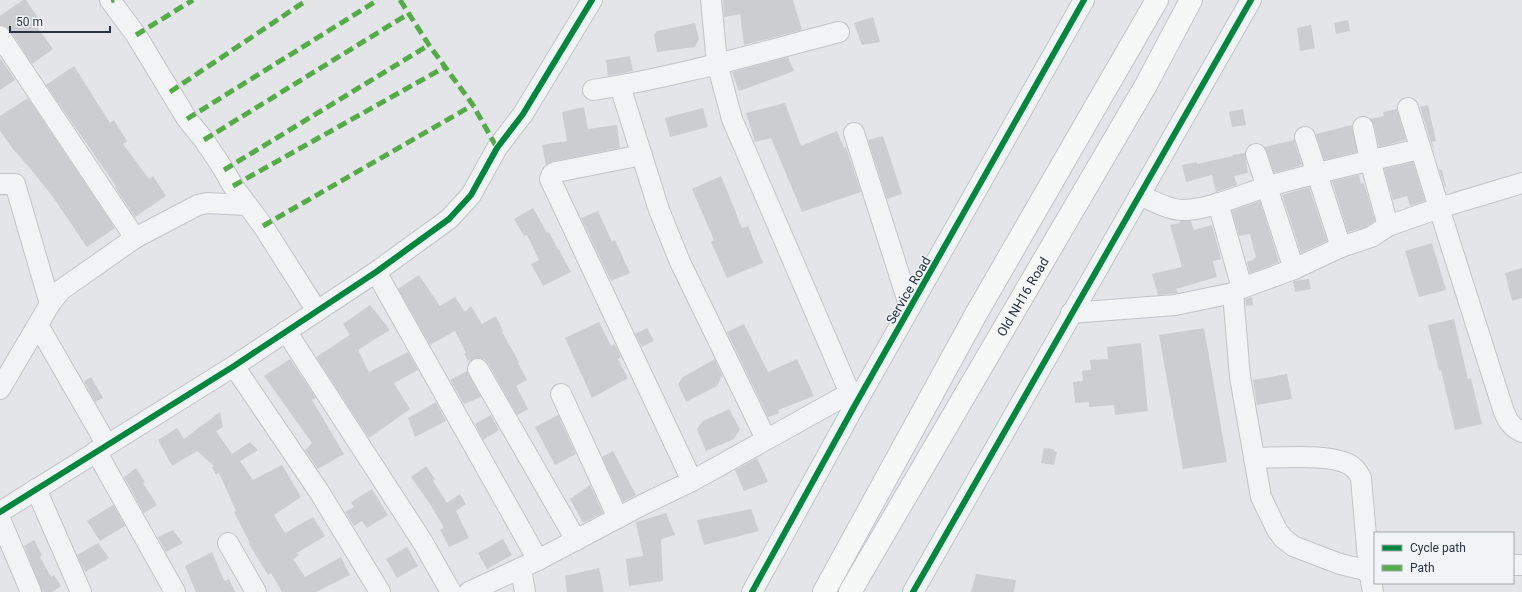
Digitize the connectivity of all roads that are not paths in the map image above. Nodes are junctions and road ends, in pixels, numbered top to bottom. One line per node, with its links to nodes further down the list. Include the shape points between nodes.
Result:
1 (110, 0): 27 (street, via 136,35 187,119 204,140)
2 (711, 0): 10 (street)
3 (1084, 0): 36 (street, Service Road)
4 (1157, 0): 67 (main road, via 976,314)
5 (1191, 0): 68 (main road, Old NH16 Road, via 1146,85)
6 (1251, 0): 25 (street)
7 (585, 3): 33 (street, via 523,114 497,148 471,195 450,219)
8 (839, 32): 10 (street)
9 (0, 36): 30 (street)
10 (717, 63): 11 (street); 45 (street, via 732,119)
11 (620, 86): 12 (street); 19 (street)
12 (593, 90)
13 (1408, 108): 17 (street)
14 (1363, 127): 20 (street)
15 (854, 133): 36 (street)
16 (1305, 137): 21 (street)
17 (1420, 149): 20 (street); 28 (street)
18 (1256, 154): 24 (street)
19 (642, 156): 47 (street, via 658,210 680,262); 50 (street, via 556,172 550,179)
20 (1370, 160): 21 (street); 29 (street)
21 (1317, 174): 24 (street); 31 (street)
22 (0, 184): 35 (street, via 15,184)
23 (1521, 185): 28 (street)
24 (1266, 187): 26 (street); 32 (street)
25 (1138, 195): 26 (street, via 1176,210); 38 (street)
26 (1218, 203): 34 (street)
27 (246, 205): 30 (street, via 207,202); 37 (street, via 263,226)
28 (1439, 208): 29 (street); 46 (street, via 1507,420)
29 (1388, 226): 31 (street, via 1371,237)
30 (135, 238): 35 (street, via 61,290)
31 (1341, 247): 32 (street)
32 (1294, 269): 34 (street)
33 (376, 272): 37 (street); 56 (street)
34 (1237, 290): 38 (street, via 1175,305); 49 (street, via 1240,377)
35 (50, 304): 39 (street)
36 (910, 308): 45 (street, Service Road)
37 (317, 311): 40 (street)
38 (1071, 313): 69 (street)
39 (38, 325): 43 (street); 48 (street)
40 (286, 331): 41 (street); 63 (street, via 422,541)
41 (234, 366): 48 (street); 62 (street, via 320,493)
42 (478, 369): 54 (street)
43 (0, 389)
44 (561, 394): 53 (street)
45 (853, 399): 47 (street); 66 (street, Service Road)
46 (1522, 432)
47 (766, 439): 50 (street)
48 (102, 448): 51 (street); 60 (street)
49 (1254, 458): 57 (street, via 1261,497 1283,538 1293,546 1340,564); 57 (street, via 1328,458 1342,461 1354,468 1361,478)
50 (692, 481): 53 (street)
51 (36, 489): 52 (street); 59 (street)
52 (1, 511): 58 (street)
53 (618, 518): 54 (street)
54 (576, 540): 56 (street)
55 (228, 542): 61 (street)
56 (529, 564): 64 (street); 65 (street)
57 (1372, 571): 70 (street)
58 (31, 592)
59 (81, 592)
60 (175, 592)
61 (256, 592)
62 (380, 592)
63 (451, 592)
64 (469, 592)
65 (525, 592)
66 (752, 592)
67 (824, 592)
68 (850, 592)
69 (913, 592)
70 (1373, 592)

